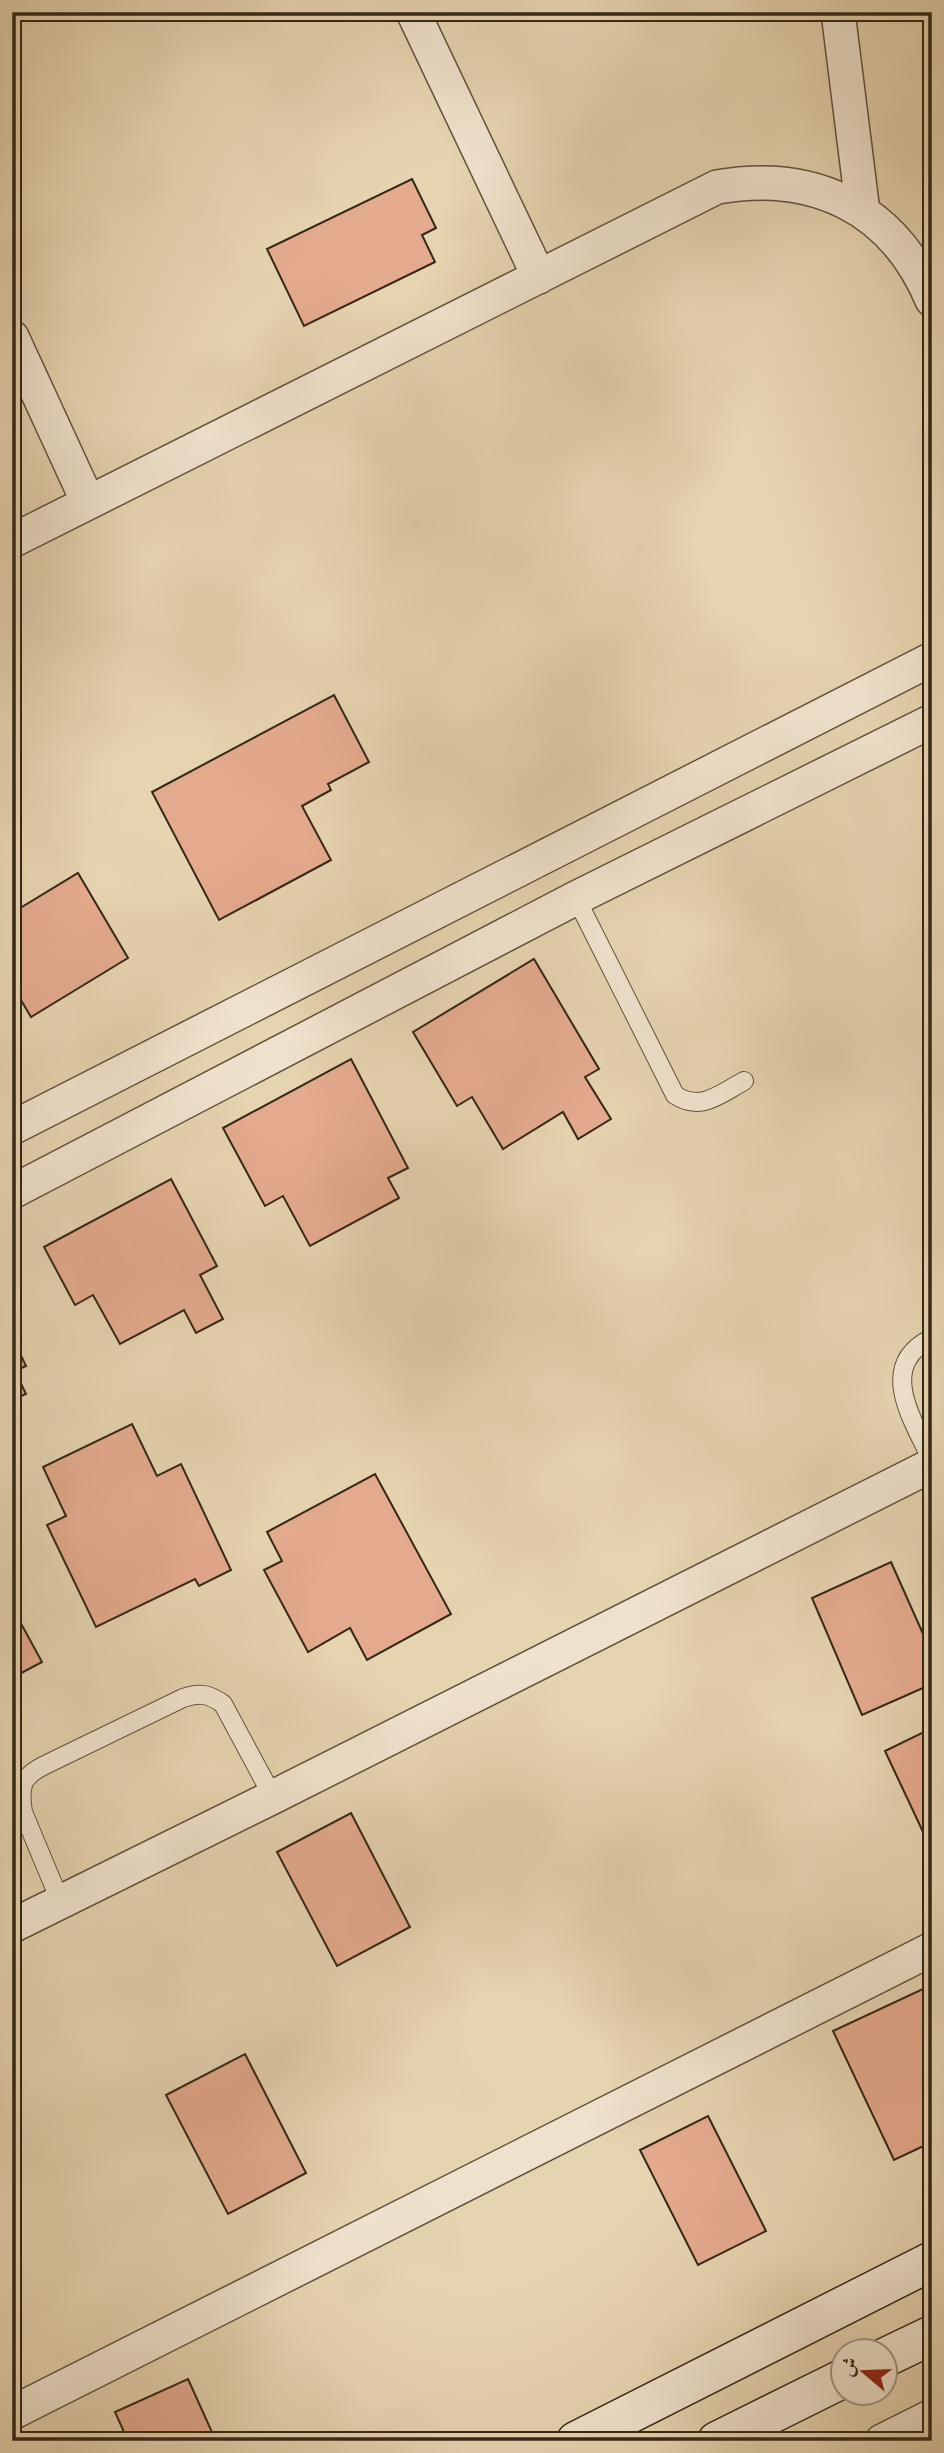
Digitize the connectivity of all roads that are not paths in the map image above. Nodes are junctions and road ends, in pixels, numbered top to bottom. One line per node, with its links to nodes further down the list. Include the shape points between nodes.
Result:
1 (413, 12): 4 (street)
2 (838, 12): 3 (street)
3 (863, 212): 4 (street, via 808,187 747,182 717,187); 5 (street, via 907,254)
4 (539, 277): 7 (street)
5 (932, 300)
6 (12, 337): 7 (street)
7 (88, 502): 8 (street)
8 (12, 541)
9 (932, 659): 13 (street)
10 (932, 721): 11 (street)
11 (576, 898): 12 (lane, via 675,1095 699,1103); 14 (street)
12 (744, 1081)
13 (14, 1122)
14 (12, 1192)
15 (932, 1338): 16 (lane, via 911,1352 901,1387)
16 (932, 1463): 17 (street)
17 (273, 1797): 18 (street); 18 (lane, via 223,1704 203,1694 183,1698 33,1771 23,1782 23,1812)
18 (61, 1903): 19 (street)
19 (12, 1926)
20 (932, 1949): 25 (street)
21 (932, 2261): 27 (main road)
22 (932, 2335): 23 (main road)
23 (898, 2351)
24 (828, 2386): 28 (main road)
25 (12, 2413)
26 (932, 2416): 29 (street)
27 (576, 2441)
28 (717, 2441)
29 (882, 2441)

